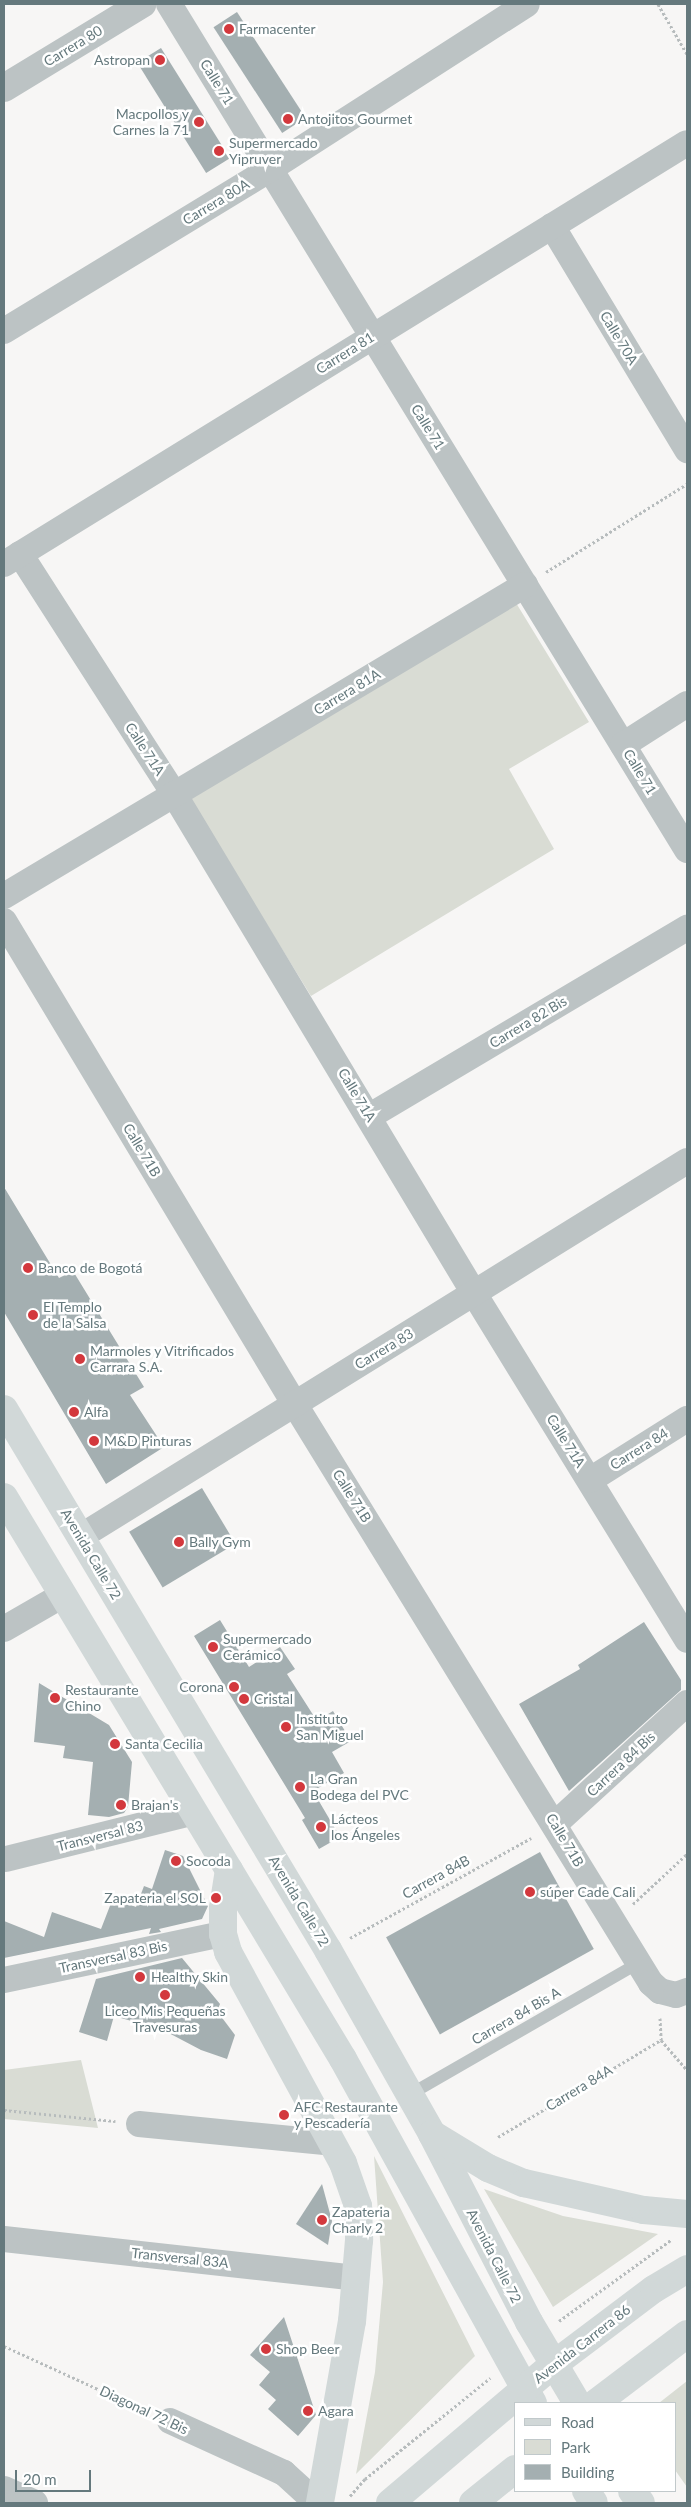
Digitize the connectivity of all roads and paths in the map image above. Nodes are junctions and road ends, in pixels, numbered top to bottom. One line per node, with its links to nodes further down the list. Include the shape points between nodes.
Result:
1 (142, 4): 6 (street, Carrera 80)
2 (169, 4): 8 (street, Calle 71)
3 (527, 4): 8 (street, Carrera 80A)
4 (658, 4): 5 (path)
5 (687, 54)
6 (4, 88)
7 (687, 143): 9 (street, Carrera 81)
8 (270, 169): 10 (street, Carrera 80A); 11 (street, Calle 71)
9 (552, 226): 11 (street, Carrera 81); 12 (street, Calle 70A)
10 (4, 331)
11 (373, 336): 14 (street, Carrera 81); 15 (street, Calle 71)
12 (687, 450)
13 (687, 484): 15 (path)
14 (12, 559): 18 (street, Calle 71A)
15 (525, 585): 17 (street, Calle 71); 18 (street, Carrera 81A)
16 (687, 704): 17 (street)
17 (623, 745): 19 (street, Calle 71)
18 (174, 794): 20 (street, Carrera 81A); 23 (street, Calle 71A)
19 (687, 850)
20 (4, 896)
21 (4, 921): 26 (street, Calle 71B)
22 (687, 928): 23 (street, Carrera 82 Bis)
23 (370, 1116): 25 (street, Calle 71A)
24 (687, 1161): 25 (street, Carrera 83)
25 (475, 1295): 26 (street, Carrera 83); 29 (street, Calle 71A)
26 (294, 1403): 31 (street, Carrera 83); 37 (street, Calle 71B)
27 (4, 1409): 31 (main road, Avenida Calle 72)
28 (687, 1419): 29 (street, Carrera 84)
29 (590, 1480): 34 (street, Calle 71A)
30 (4, 1497): 32 (main road)
31 (80, 1537): 43 (main road, Avenida Calle 72)
32 (63, 1595): 33 (street); 36 (main road)
33 (4, 1629)
34 (687, 1640)
35 (687, 1703): 37 (street, Carrera 84 Bis)
36 (194, 1812): 39 (street, Transversal 83); 40 (main road)
37 (555, 1824): 41 (street, Calle 71B); 43 (path, Carrera 84B)
38 (687, 1854): 41 (path)
39 (6, 1859)
40 (229, 1870): 42 (main road); 65 (main road, via 343,2058)
41 (614, 1922): 44 (street, Calle 71B)
42 (223, 1934): 45 (street, Transversal 83 Bis); 55 (main road, via 235,1968)
43 (328, 1950): 50 (main road, Avenida Calle 72)
44 (639, 1963): 46 (street, Calle 71B); 50 (lane, Carrera 84 Bis A)
45 (4, 1980)
46 (660, 1991): 47 (street, via 676,1995); 48 (path)
47 (687, 1991)
48 (661, 2040): 49 (path); 54 (path, Carrera 84A)
49 (687, 2070)
50 (409, 2095): 53 (main road, Avenida Calle 72)
51 (4, 2110): 52 (path)
52 (139, 2124): 55 (street)
53 (432, 2134): 56 (main road, via 488,2168 524,2183 635,2208); 63 (main road, Avenida Calle 72)
54 (498, 2137)
55 (332, 2143): 59 (main road, via 358,2206)
56 (681, 2226): 60 (path)
57 (4, 2239): 59 (street, Transversal 83A)
58 (687, 2269): 63 (main road, Avenida Carrera 86, via 654,2289)
59 (356, 2278): 70 (main road, via 346,2365)
60 (560, 2320)
61 (687, 2334): 67 (main road)
62 (4, 2346): 69 (path, Diagonal 72 Bis)
63 (553, 2365): 65 (main road, Avenida Carrera 86); 66 (main road, Avenida Calle 72)
64 (488, 2380): 76 (path, via 365,2479)
65 (529, 2396)
66 (576, 2402)
67 (597, 2402)
68 (514, 2408): 79 (main road, Avenida Carrera 86)
69 (170, 2421): 72 (street, Diagonal 72 Bis)
70 (328, 2466): 72 (street, Diagonal 72 Bis, via 302,2476); 78 (main road)
71 (514, 2470): 80 (main road)
72 (284, 2473): 78 (street, Diagonal 72 Bis)
73 (4, 2489): 77 (street)
74 (587, 2492): 81 (main road)
75 (633, 2492): 82 (main road)
76 (348, 2497)
77 (35, 2503)
78 (319, 2503)
79 (390, 2503)
80 (473, 2503)
81 (594, 2503)
82 (641, 2503)

